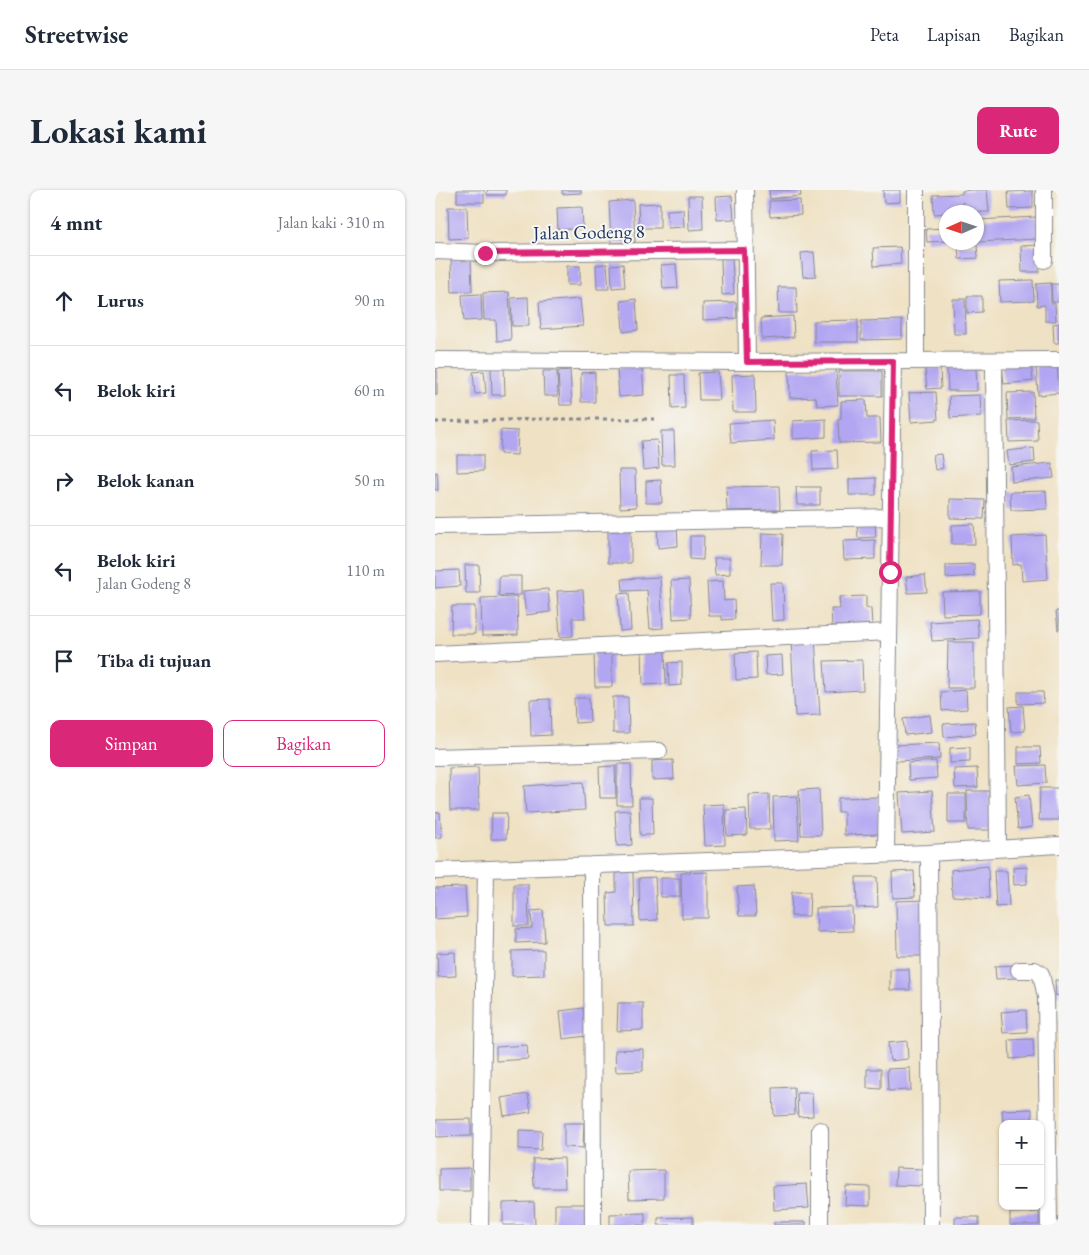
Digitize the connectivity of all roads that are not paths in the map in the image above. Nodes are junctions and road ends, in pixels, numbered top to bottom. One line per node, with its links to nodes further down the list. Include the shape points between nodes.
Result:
1 (745, 190): 4 (street)
2 (916, 190): 8 (street)
3 (1044, 190): 6 (street)
4 (744, 250): 5 (street, Jalan Godeng 8); 11 (street)
5 (435, 251)
6 (1044, 260)
7 (435, 360): 11 (street)
8 (916, 360): 10 (street); 12 (street)
9 (1059, 360): 12 (street)
10 (893, 361): 11 (street); 13 (street)
11 (747, 362)
12 (994, 362): 20 (street)
13 (891, 518): 14 (street); 15 (street)
14 (435, 526)
15 (889, 632): 16 (street); 22 (street)
16 (435, 654)
17 (659, 750): 18 (street)
18 (435, 757)
19 (1059, 845): 20 (street)
20 (998, 848): 21 (street)
21 (929, 853): 22 (street); 33 (street)
22 (886, 854): 23 (street)
23 (592, 865): 24 (street); 31 (street)
24 (487, 870): 25 (street); 30 (street)
25 (435, 871)
26 (1019, 970): 28 (street, via 1035,970 1041,974 1044,985)
27 (1059, 1078): 28 (street)
28 (1046, 1089): 34 (street)
29 (820, 1130): 32 (street)
30 (480, 1225)
31 (593, 1225)
32 (820, 1225)
33 (931, 1225)
34 (1049, 1225)

